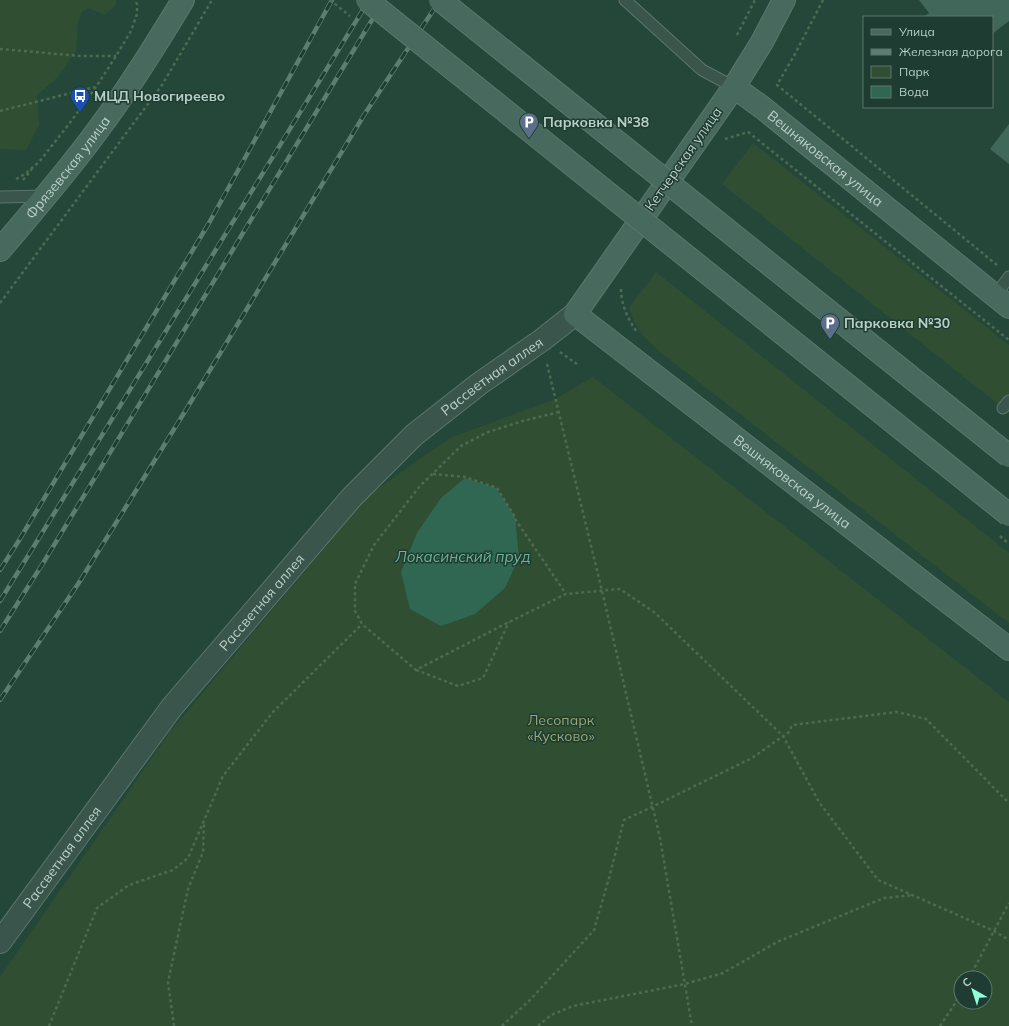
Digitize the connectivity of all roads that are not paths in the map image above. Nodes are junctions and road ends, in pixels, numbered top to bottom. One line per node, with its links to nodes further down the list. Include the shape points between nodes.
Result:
1 (182, 0): 7 (main road, Фрязевская улица, via 111,112)
2 (367, 0): 14 (main road, bridge)
3 (440, 0): 13 (main road, bridge)
4 (625, 0): 6 (lane, via 702,70)
5 (784, 0): 6 (main road, Кетчерская улица)
6 (734, 87): 11 (main road, Вешняковская улица); 12 (main road, Кетчерская улица)
7 (46, 196): 8 (lane); 9 (main road, Фрязевская улица)
8 (0, 197)
9 (0, 250)
10 (1006, 273): 11 (lane)
11 (1002, 301)
12 (575, 314): 15 (main road, Вешняковская улица); 16 (street, Рассветная аллея, via 414,435 352,497 172,707)
13 (1009, 456)
14 (1009, 514)
15 (1009, 649)
16 (0, 942)

